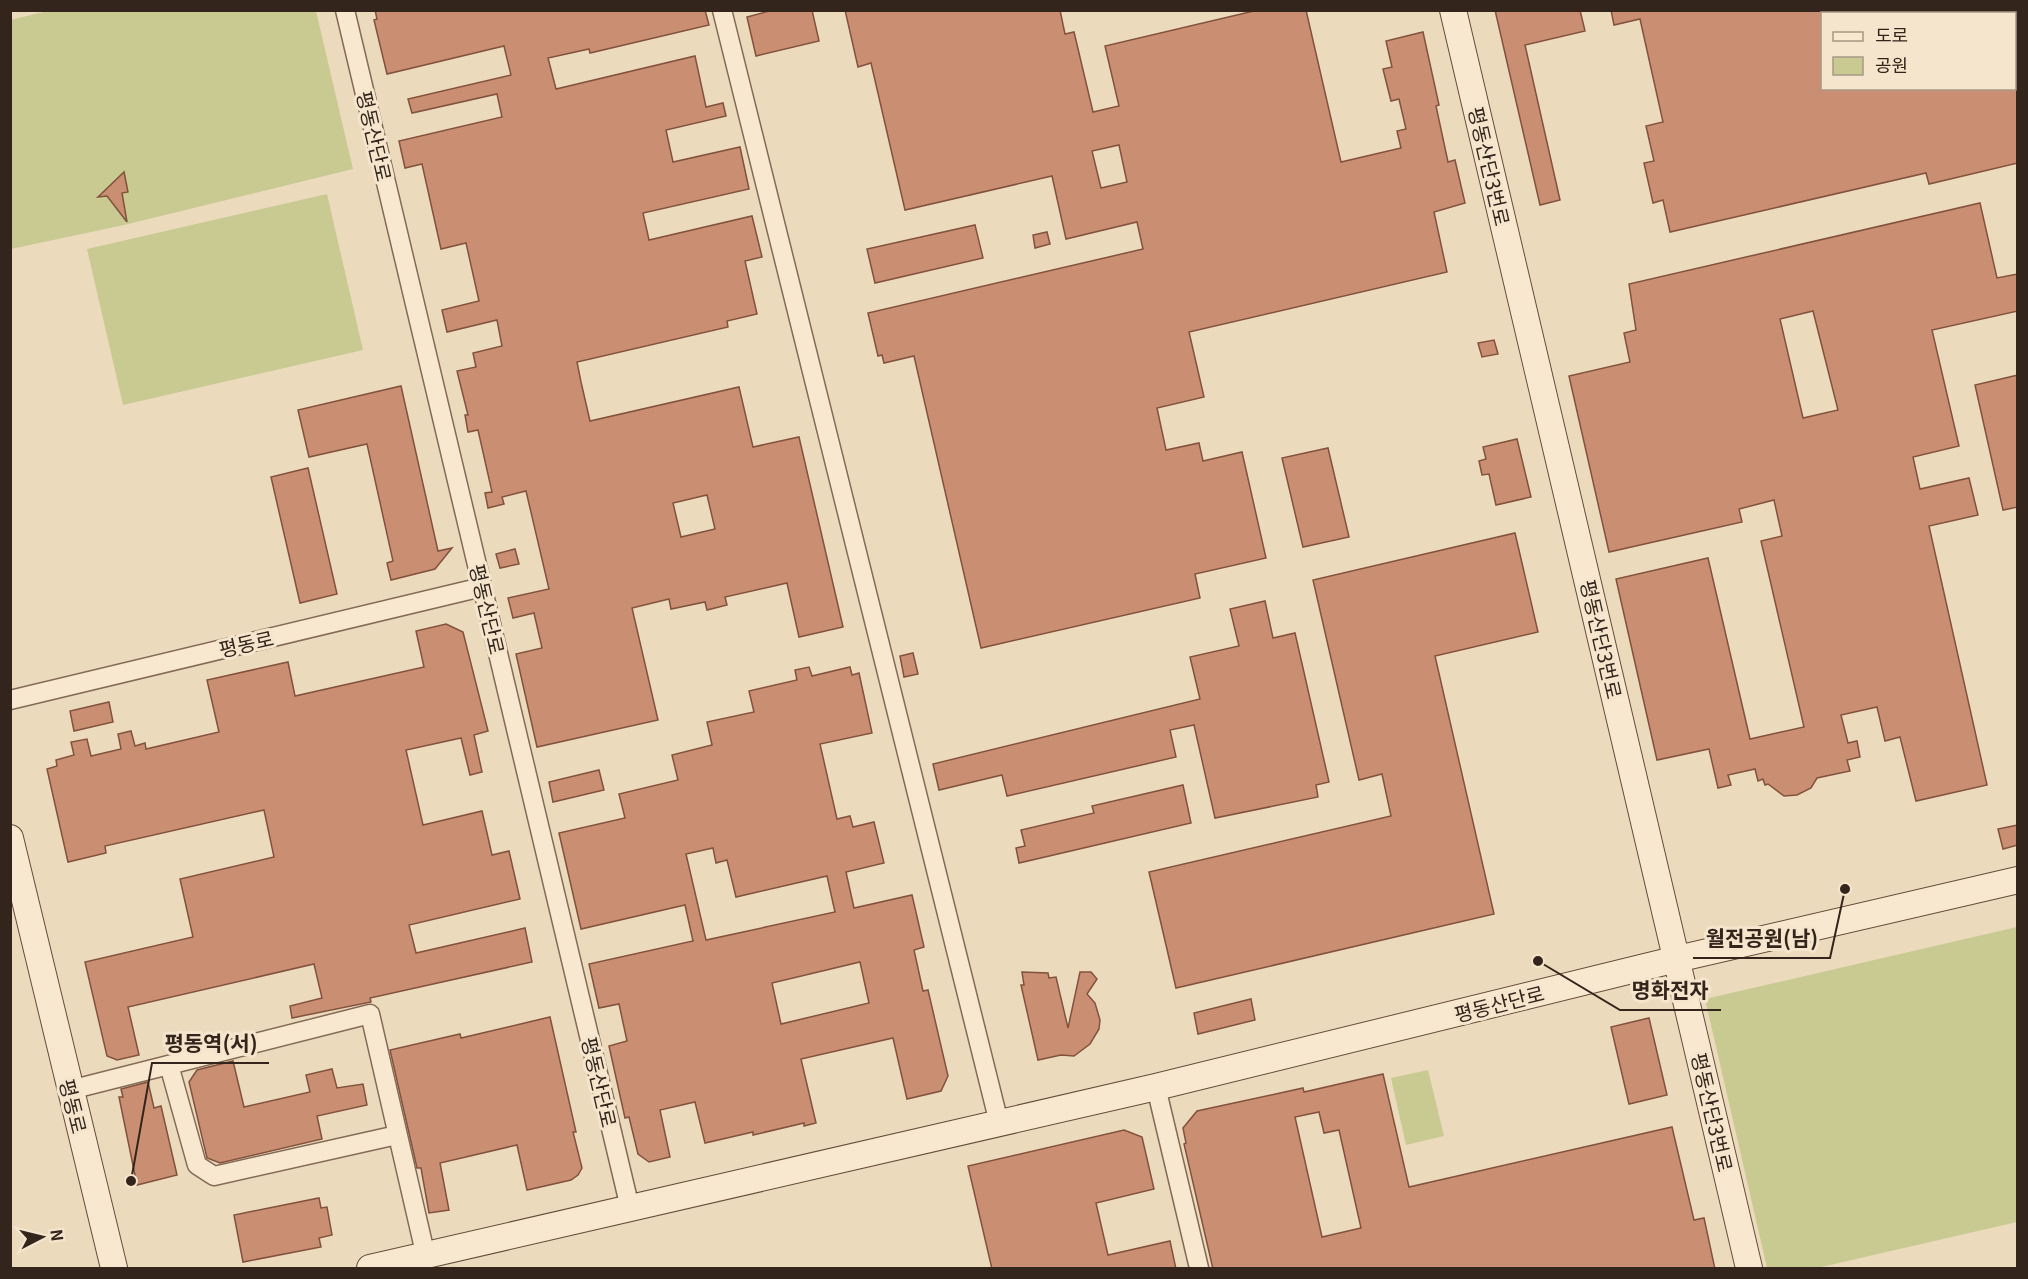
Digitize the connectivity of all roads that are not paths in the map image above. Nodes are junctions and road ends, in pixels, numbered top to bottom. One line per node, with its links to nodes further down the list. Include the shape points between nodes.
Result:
1 (345, 10): 4 (street, 평동산단로)
2 (722, 10): 12 (street)
3 (1453, 10): 8 (street, 평동산단3번로)
4 (482, 587): 5 (street, 평동로); 14 (street, 평동산단로)
5 (10, 700)
6 (10, 838): 11 (street, 평동로)
7 (2018, 880): 8 (street, 평동산단로)
8 (1677, 959): 10 (street, 평동산단로); 19 (street, 평동산단3번로)
9 (169, 1065): 11 (street); 13 (street, via 197,1166 214,1176); 13 (street, via 370,1014)
10 (1156, 1087): 12 (street, 평동산단로); 18 (street)
11 (70, 1090): 16 (street, 평동로)
12 (999, 1123): 14 (street, 평동산단로)
13 (397, 1135): 15 (street)
14 (630, 1208): 15 (street, 평동산단로)
15 (426, 1257): 17 (street, 평동산단로)
16 (114, 1269)
17 (370, 1269)
18 (1199, 1269)
19 (1749, 1269)

